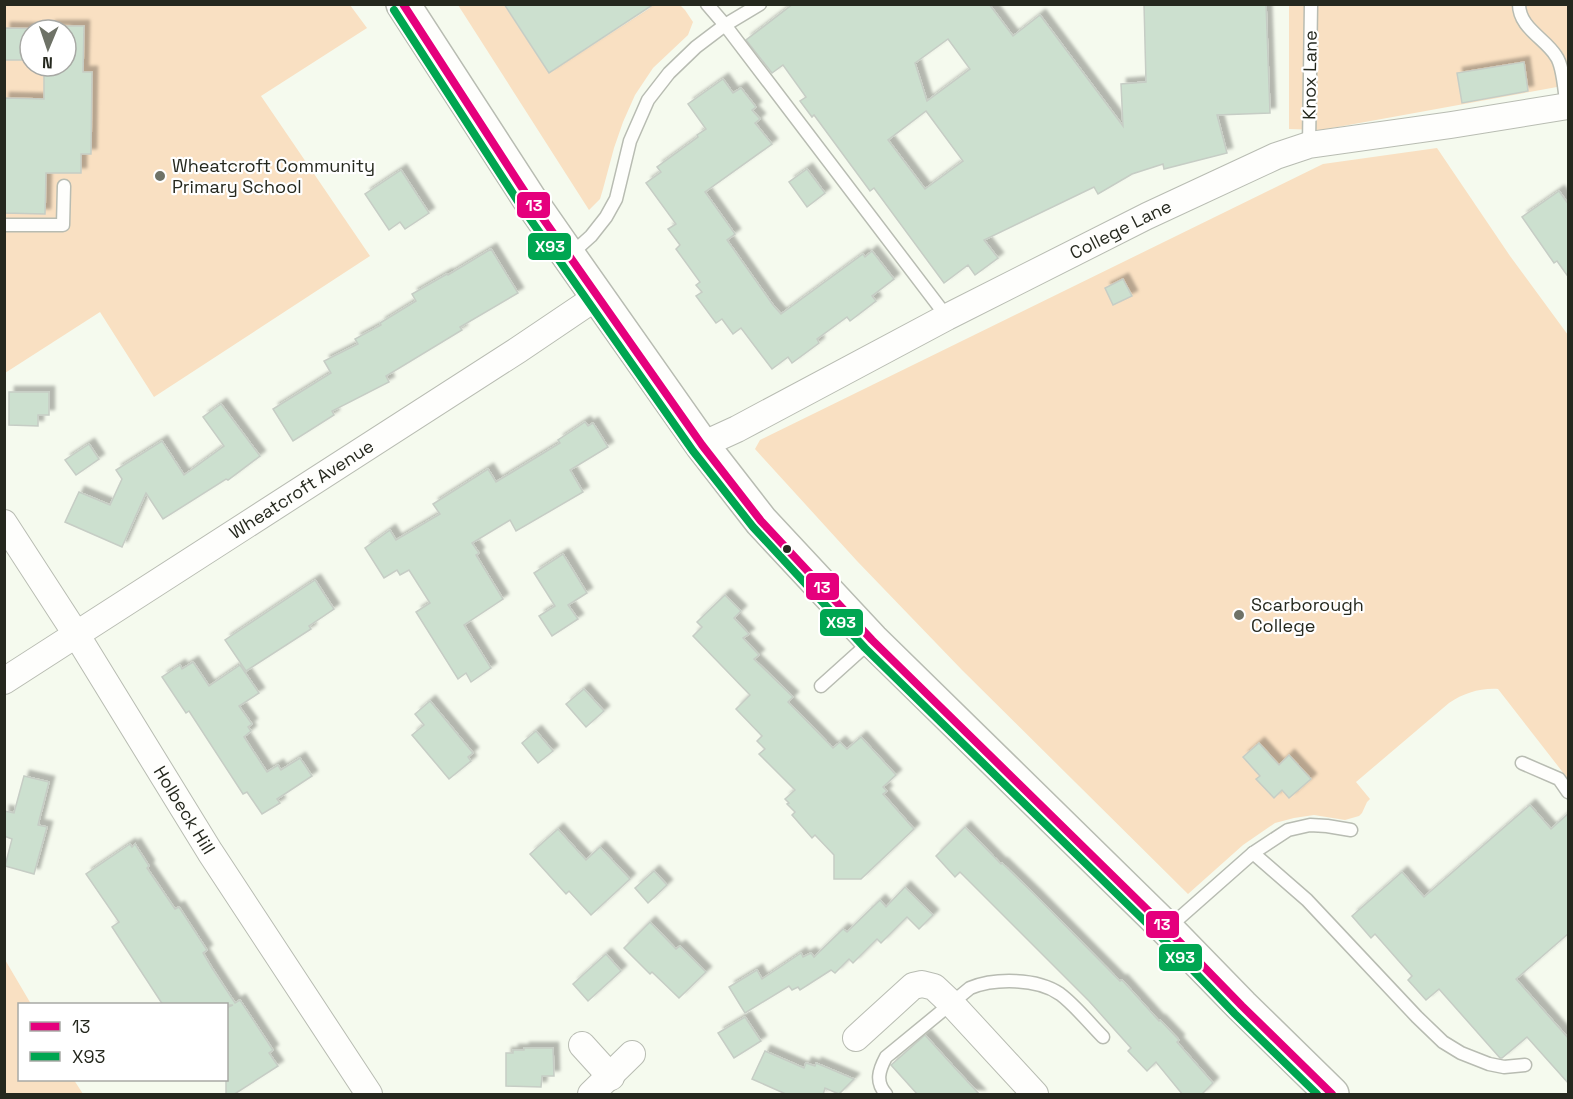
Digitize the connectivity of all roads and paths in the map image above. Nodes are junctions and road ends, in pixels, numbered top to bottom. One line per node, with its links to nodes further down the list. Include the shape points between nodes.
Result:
1 (403, 4): 11 (highway)
2 (708, 4): 6 (lane)
3 (760, 4): 6 (lane)
4 (1311, 4): 8 (lane, Knox Lane)
5 (1519, 4): 7 (lane, via 1524,22 1560,63)
6 (725, 25): 11 (lane, via 669,73 648,100 630,141 616,199 591,236); 13 (lane)
7 (1568, 107): 8 (street, College Lane)
8 (1309, 145): 13 (street, College Lane, via 1276,156 1147,216)
9 (64, 186): 10 (lane, via 63,225)
10 (4, 225)
11 (569, 256): 12 (highway)
12 (598, 296): 14 (highway); 16 (street, Wheatcroft Avenue)
13 (947, 317): 14 (street, College Lane)
14 (702, 445): 17 (highway, via 761,521)
15 (4, 524): 16 (street, Holbeck Hill)
16 (76, 634): 18 (street, Wheatcroft Avenue); 32 (street, Holbeck Hill, via 210,852)
17 (872, 640): 19 (lane); 24 (highway)
18 (4, 681)
19 (821, 686)
20 (1522, 763): 21 (lane, via 1559,779)
21 (1569, 792)
22 (1351, 830): 23 (lane, via 1310,825 1288,830)
23 (1253, 853): 24 (lane); 30 (lane, via 1307,900 1443,1042 1489,1064)
24 (1167, 929): 36 (highway)
25 (943, 995): 26 (lane, via 989,982 1041,985 1062,995); 27 (street, via 922,984 913,986); 34 (lane, via 880,1067 878,1078); 35 (street)
26 (1103, 1037)
27 (856, 1038)
28 (582, 1045): 31 (street)
29 (632, 1054): 31 (street)
30 (1525, 1065)
31 (611, 1077): 33 (street)
32 (369, 1095)
33 (591, 1095)
34 (886, 1095)
35 (1035, 1095)
36 (1332, 1095)

